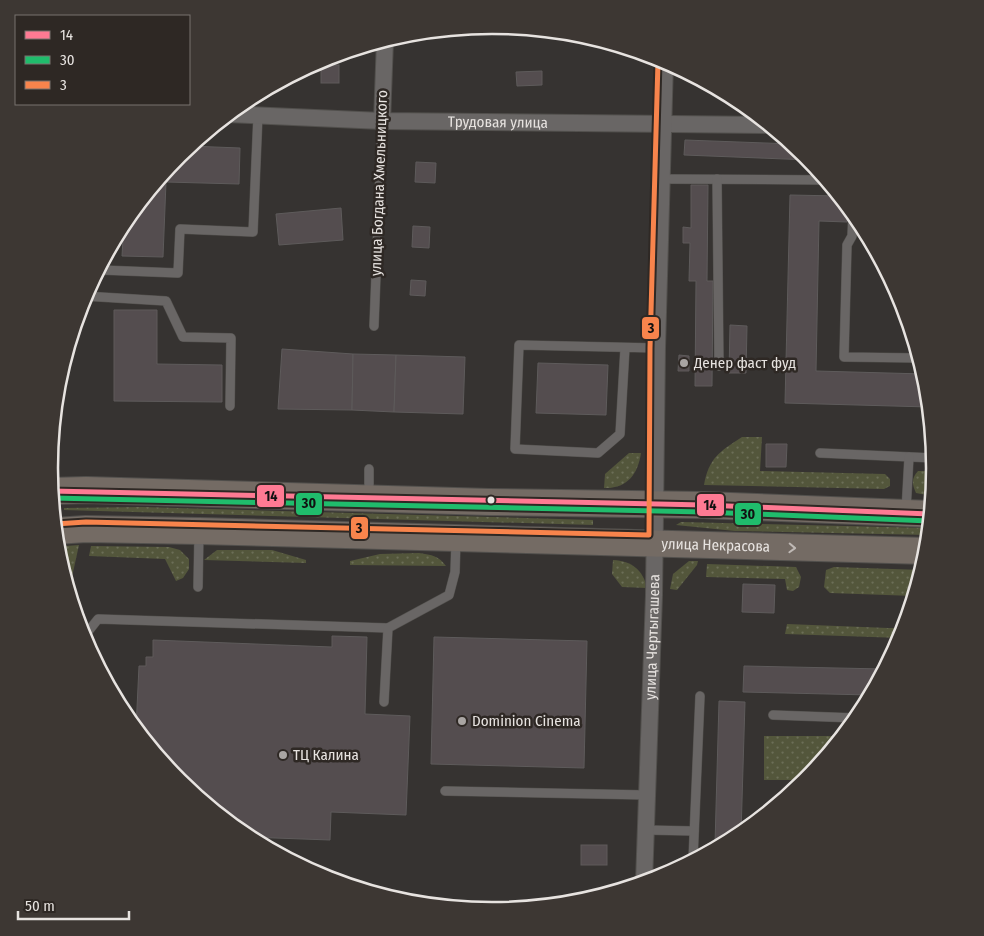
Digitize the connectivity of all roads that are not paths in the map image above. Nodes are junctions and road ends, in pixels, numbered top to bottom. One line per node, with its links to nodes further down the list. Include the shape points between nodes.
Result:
1 (385, 48): 5 (street, улица Богдана Хмельницкого)
2 (665, 70): 6 (street, улица Чертыгашева)
3 (240, 114): 4 (street, Трудовая улица)
4 (258, 115): 5 (street, Трудовая улица); 12 (lane, via 253,232 180,229 178,273)
5 (382, 121): 6 (street, Трудовая улица); 14 (lane, улица Богдана Хмельницкого)
6 (663, 123): 7 (street, Трудовая улица); 8 (street, улица Чертыгашева)
7 (758, 125)
8 (661, 179): 9 (lane); 16 (street, улица Чертыгашева)
9 (717, 179): 10 (lane); 18 (lane)
10 (816, 180)
11 (853, 227): 17 (lane, via 847,245 844,357)
12 (106, 270)
13 (94, 297): 19 (lane, via 166,301 183,337 231,338)
14 (374, 326)
15 (625, 348): 15 (lane, via 519,345 515,450 598,452 620,434); 16 (lane)
16 (656, 348): 26 (street, улица Чертыгашева)
17 (911, 358)
18 (719, 366)
19 (230, 406)
20 (820, 453): 21 (lane)
21 (909, 457): 22 (lane); 27 (lane)
22 (926, 458)
23 (369, 469): 25 (lane)
24 (59, 491): 25 (main road)
25 (369, 499): 26 (main road)
26 (656, 506): 27 (main road); 31 (street, улица Чертыгашева)
27 (918, 513)
28 (62, 531): 29 (main road, улица Некрасова)
29 (199, 531): 30 (main road, улица Некрасова); 33 (lane)
30 (456, 538): 31 (main road, улица Некрасова); 34 (lane, via 455,572 449,595)
31 (656, 543): 32 (main road, улица Некрасова, one-way to 32); 41 (street, улица Чертыгашева)
32 (918, 551)
33 (198, 587)
34 (388, 628): 35 (lane, via 98,620); 37 (lane)
35 (90, 630)
36 (700, 696): 43 (lane)
37 (384, 702)
38 (773, 715): 39 (lane)
39 (847, 718)
40 (445, 791): 41 (lane)
41 (647, 795): 42 (street, улица Чертыгашева)
42 (646, 830): 43 (lane); 45 (street, улица Чертыгашева)
43 (694, 831): 44 (lane)
44 (693, 852)
45 (644, 874)

